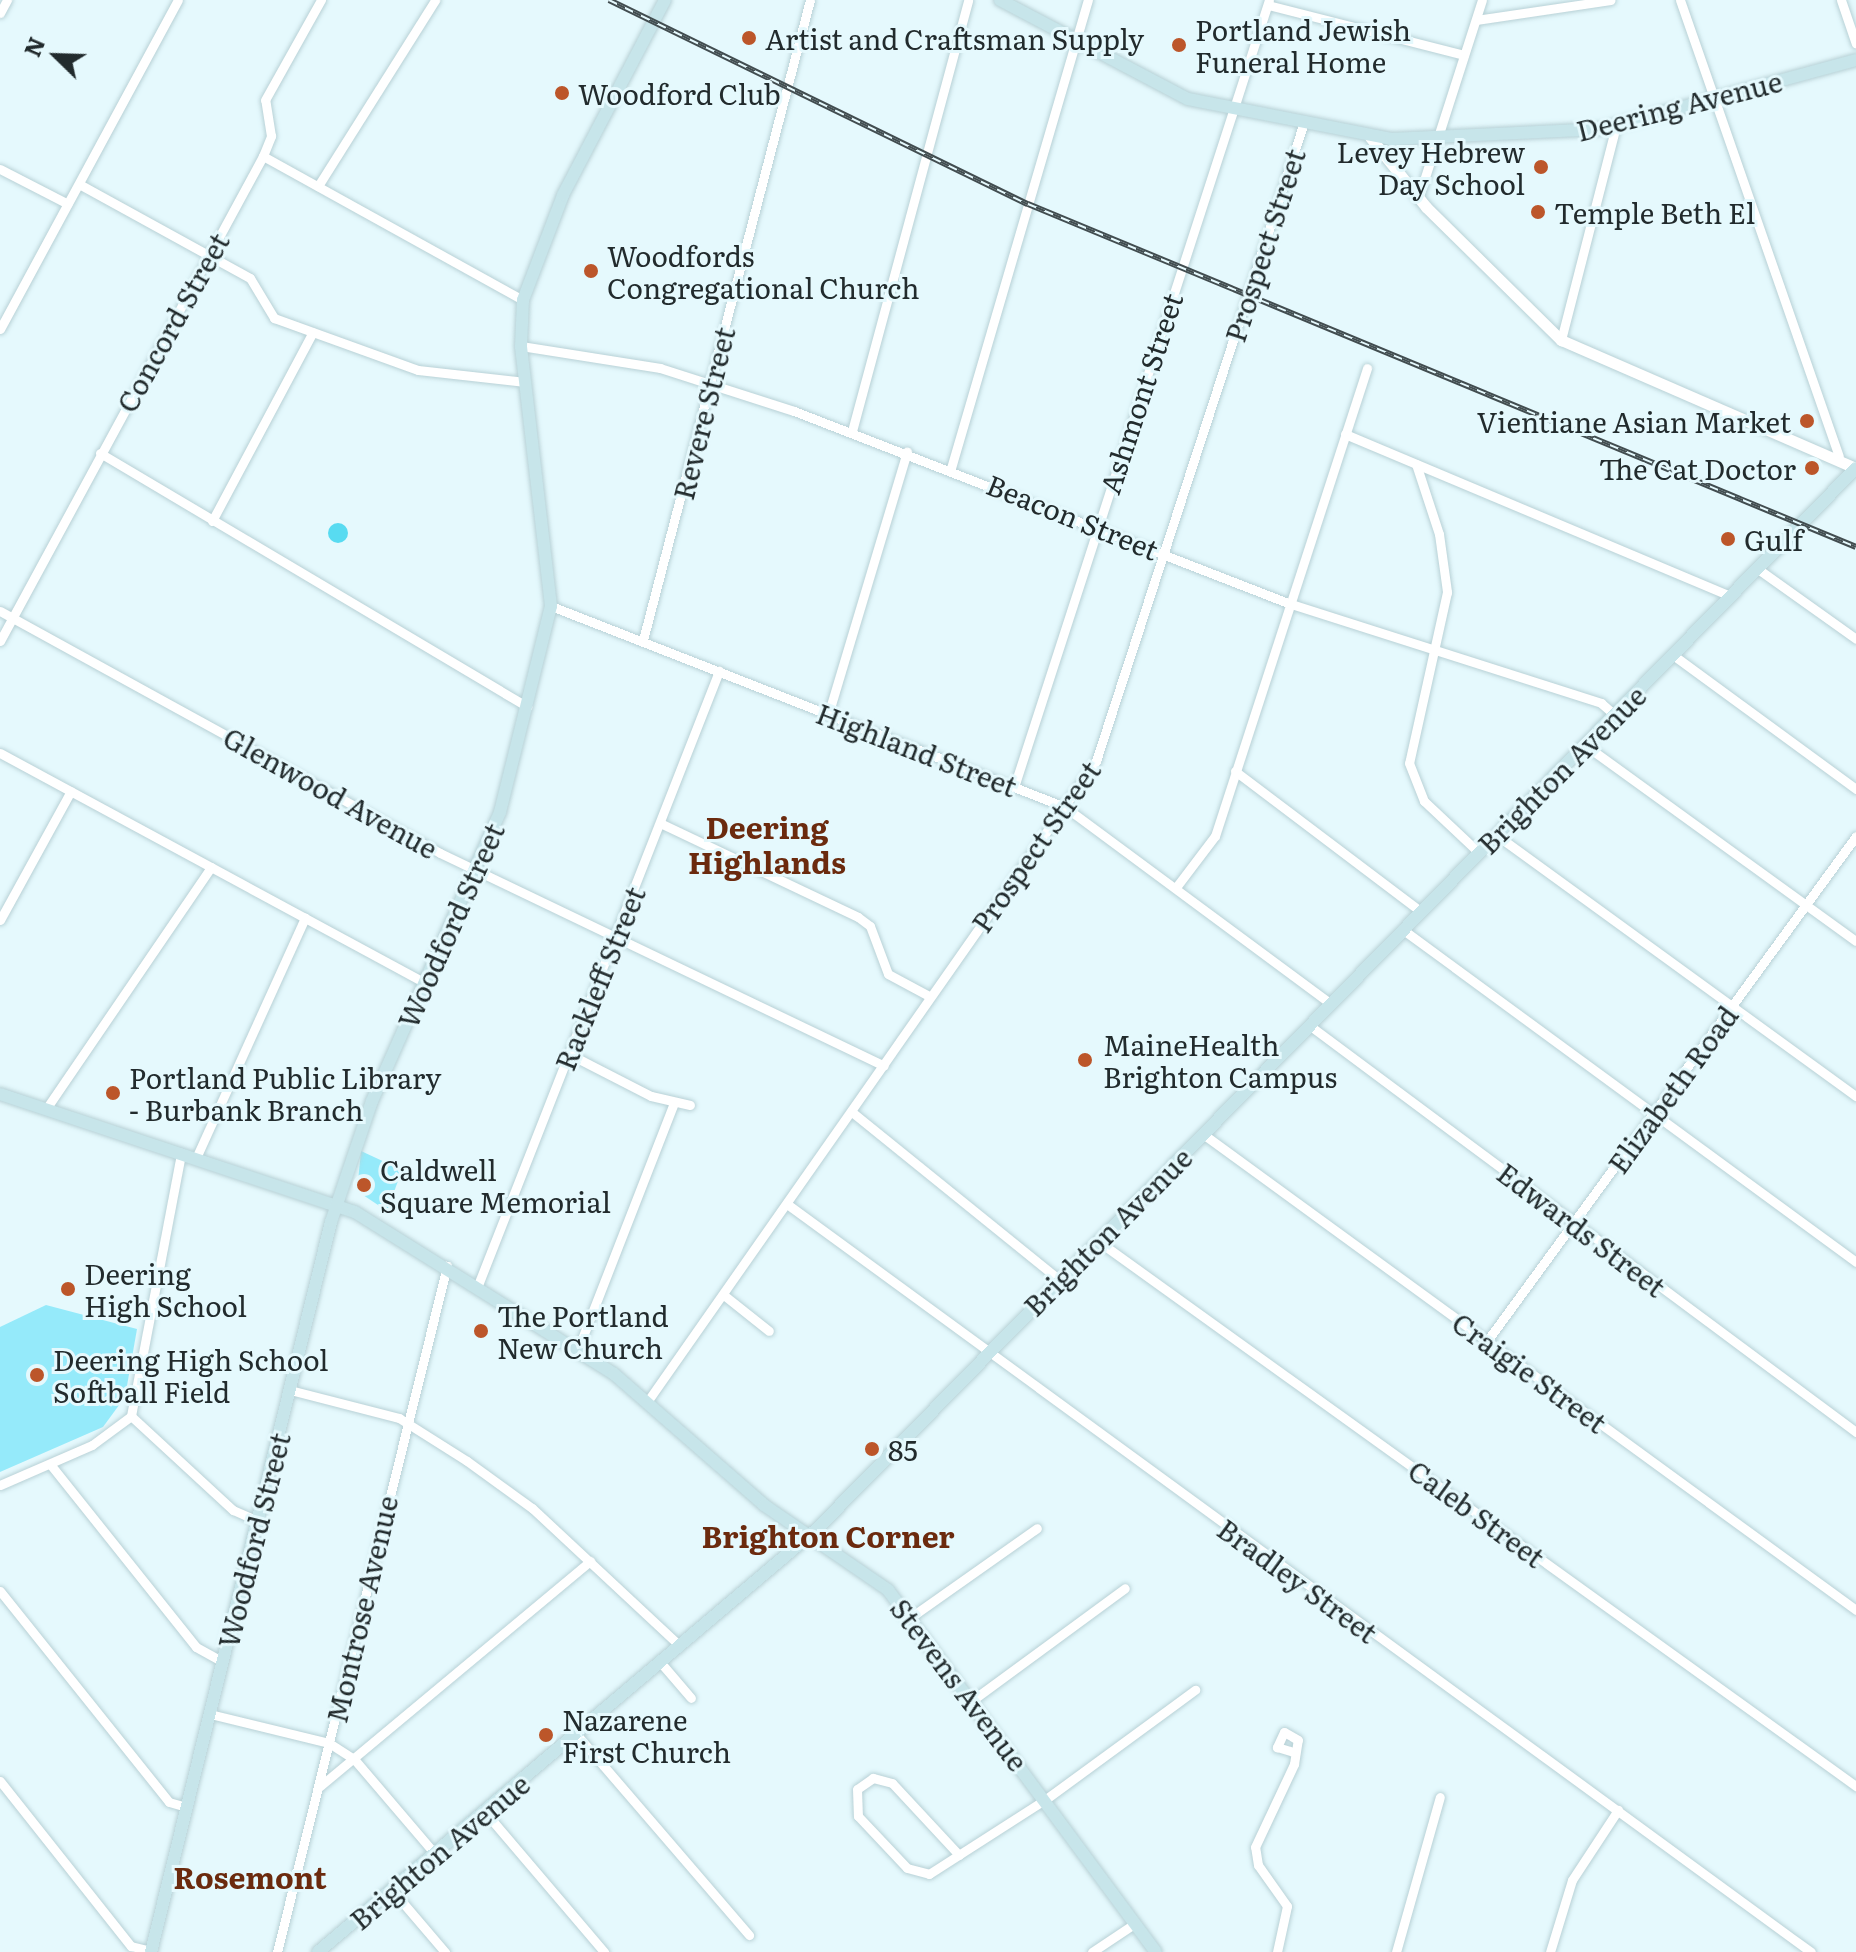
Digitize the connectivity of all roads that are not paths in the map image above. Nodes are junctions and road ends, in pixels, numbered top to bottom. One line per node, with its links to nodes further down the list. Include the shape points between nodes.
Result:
1 (7, 0): 15 (street)
2 (178, 0): 29 (street)
3 (321, 0): 27 (street, Concord Street, via 265,100 271,136)
4 (435, 0): 30 (street)
5 (665, 0): 34 (main road, Woodford Street, via 563,195)
6 (810, 0): 41 (street, Revere Street)
7 (968, 0): 42 (street)
8 (1000, 0): 17 (main road, Deering Avenue)
9 (1088, 0): 17 (street)
10 (1482, 0): 16 (street)
11 (1611, 0): 16 (street)
12 (1680, 0): 21 (street)
13 (1841, 0): 18 (street)
14 (1268, 3): 19 (street); 22 (street, Ashmont Street)
15 (0, 13)
16 (1476, 20): 19 (street)
17 (1076, 41): 22 (main road, Deering Avenue, via 1188,99); 48 (street)
18 (1856, 44)
19 (1464, 55): 26 (street)
20 (1856, 60): 21 (main road, Deering Avenue)
21 (1716, 98): 24 (main road, Deering Avenue); 46 (street)
22 (1233, 111): 23 (main road, Deering Avenue); 51 (street, Ashmont Street)
23 (1303, 125): 25 (main road, Deering Avenue); 52 (street, Prospect Street)
24 (1616, 126): 26 (main road, Deering Avenue); 37 (street)
25 (1370, 137): 26 (main road, Deering Avenue); 31 (street)
26 (1438, 139): 31 (street)
27 (263, 156): 30 (street); 33 (street, Concord Street)
28 (0, 169): 32 (street)
29 (79, 184): 32 (street); 33 (street)
30 (318, 186): 34 (street)
31 (1418, 199): 37 (street)
32 (68, 204): 35 (street)
33 (209, 256): 36 (street, via 250,278 265,313); 45 (street, Concord Street)
34 (523, 300): 38 (main road, Woodford Street)
35 (0, 329)
36 (313, 332): 40 (street, via 447,377); 50 (street)
37 (1561, 340): 46 (street)
38 (521, 346): 40 (main road, Woodford Street); 41 (street, Beacon Street)
39 (1367, 368): 43 (street)
40 (525, 382): 56 (main road, Woodford Street)
41 (711, 383): 42 (street, Beacon Street); 60 (street, Revere Street)
42 (852, 431): 44 (street, Beacon Street)
43 (1345, 434): 47 (street); 55 (street)
44 (907, 452): 48 (street, Beacon Street); 66 (street)
45 (100, 453): 50 (street); 58 (street, Concord Street)
46 (1839, 456): 49 (street)
47 (1416, 464): 54 (street); 62 (street, via 1447,573)
48 (951, 468): 51 (street, Beacon Street)
49 (1856, 468): 53 (main road, Brighton Avenue)
50 (212, 521): 65 (street)
51 (1096, 524): 52 (street, Beacon Street); 71 (street, Ashmont Street)
52 (1166, 552): 55 (street, Beacon Street); 74 (street, Prospect Street, via 1102,750)
53 (1758, 569): 54 (main road, Brighton Avenue); 59 (street)
54 (1731, 596): 63 (main road, Brighton Avenue)
55 (1288, 603): 62 (street, Beacon Street); 70 (street)
56 (551, 606): 60 (street, Highland Street); 65 (main road, Woodford Street)
57 (0, 611): 58 (street, Glenwood Avenue)
58 (13, 618): 61 (street, Concord Street); 80 (street, Glenwood Avenue)
59 (1856, 639)
60 (643, 640): 64 (street, Highland Street)
61 (0, 641)
62 (1435, 648): 67 (street, Beacon Street, via 1601,703); 78 (street, via 1409,744 1413,782 1439,818)
63 (1673, 655): 67 (main road, Brighton Avenue); 72 (street)
64 (719, 671): 66 (street, Highland Street); 75 (street, Rackleff Street)
65 (527, 707): 80 (main road, Woodford Street, via 500,812)
66 (828, 715): 71 (street, Highland Street)
67 (1615, 715): 68 (main road, Brighton Avenue)
68 (1585, 745): 76 (main road, Brighton Avenue); 82 (street)
69 (0, 753): 73 (street)
70 (1235, 771): 81 (street, via 1215,836); 83 (street)
71 (1014, 787): 74 (street, Highland Street)
72 (1856, 789)
73 (71, 791): 79 (street); 85 (street)
74 (1065, 807): 81 (street, Highland Street); 90 (street, Prospect Street)
75 (660, 823): 87 (street, Rackleff Street); 90 (street, via 858,917 870,926 888,974)
76 (1495, 834): 78 (main road, Brighton Avenue); 92 (street)
77 (1856, 836): 82 (street, Elizabeth Road)
78 (1477, 851): 83 (main road, Brighton Avenue)
79 (211, 867): 84 (street); 100 (street)
80 (476, 869): 87 (street, Glenwood Avenue); 89 (main road, Woodford Street)
81 (1177, 886): 91 (street, Highland Street)
82 (1806, 904): 88 (street); 92 (street, Elizabeth Road)
83 (1420, 911): 86 (main road, Brighton Avenue)
84 (305, 918): 89 (street); 105 (street)
85 (0, 920)
86 (1402, 929): 91 (main road, Brighton Avenue); 102 (street)
87 (616, 935): 94 (street, Rackleff Street); 95 (street, Glenwood Avenue)
88 (1856, 941)
89 (425, 983): 107 (main road, Woodford Street, via 372,1101)
90 (929, 996): 95 (street, Prospect Street)
91 (1330, 1003): 93 (main road, Brighton Avenue)
92 (1733, 1006): 97 (street); 102 (street, Elizabeth Road)
93 (1309, 1025): 103 (main road, Brighton Avenue); 108 (street, Edwards Street)
94 (569, 1054): 98 (street); 113 (street, Rackleff Street)
95 (884, 1066): 101 (street, Prospect Street)
96 (0, 1094): 100 (main road, Stevens Avenue)
97 (1856, 1096)
98 (673, 1105): 99 (street); 117 (street)
99 (690, 1105)
100 (46, 1109): 104 (main road, Stevens Avenue)
101 (852, 1112): 106 (street, Prospect Street); 112 (street)
102 (1655, 1113): 108 (street, Elizabeth Road); 110 (street)
103 (1203, 1134): 109 (main road, Brighton Avenue); 116 (street, Craigie Street)
104 (181, 1153): 105 (main road, Stevens Avenue); 121 (street)
105 (196, 1158): 107 (main road, Stevens Avenue)
106 (787, 1204): 114 (street, Prospect Street); 118 (street, Bradley Street)
107 (336, 1205): 111 (main road, Stevens Avenue); 119 (main road, Woodford Street)
108 (1573, 1224): 116 (street, Elizabeth Road); 123 (street, Edwards Street)
109 (1098, 1241): 112 (main road, Brighton Avenue); 146 (street, Caleb Street)
110 (1856, 1262)
111 (447, 1266): 113 (main road, Stevens Avenue); 122 (street, Montrose Avenue)
112 (1058, 1279): 118 (main road, Brighton Avenue)
113 (478, 1285): 117 (main road, Stevens Avenue)
114 (725, 1296): 115 (street); 120 (street, Prospect Street)
115 (769, 1331)
116 (1487, 1341): 132 (street, Craigie Street)
117 (578, 1349): 120 (main road, Stevens Avenue)
118 (985, 1355): 128 (main road, Brighton Avenue); 151 (street, Bradley Street)
119 (290, 1390): 122 (street); 126 (main road, Woodford Street)
120 (647, 1402): 128 (main road, Stevens Avenue)
121 (131, 1416): 124 (street, via 108,1436); 126 (street, via 233,1510)
122 (407, 1422): 129 (street, via 503,1486); 142 (street, Montrose Avenue)
123 (1856, 1432)
124 (50, 1464): 125 (street); 135 (street, via 196,1647)
125 (0, 1485)
126 (258, 1521): 135 (main road, Woodford Street)
127 (1037, 1528): 133 (street)
128 (808, 1538): 133 (main road, Stevens Avenue, via 888,1590); 134 (main road, Brighton Avenue)
129 (590, 1561): 134 (street); 144 (street)
130 (1125, 1588): 139 (street)
131 (0, 1591): 150 (street, via 169,1802)
132 (1856, 1610)
133 (911, 1617): 139 (main road, Stevens Avenue)
134 (680, 1646): 136 (main road, Brighton Avenue)
135 (223, 1662): 140 (main road, Woodford Street)
136 (661, 1663): 138 (street); 141 (main road, Brighton Avenue)
137 (1195, 1690): 149 (street)
138 (691, 1698)
139 (974, 1699): 149 (main road, Stevens Avenue)
140 (210, 1714): 142 (street); 150 (main road, Woodford Street)
141 (577, 1735): 152 (main road, Brighton Avenue); 157 (street)
142 (329, 1743): 144 (street); 147 (street, Montrose Avenue)
143 (1293, 1752): 165 (street, via 1293,1766 1255,1847 1258,1865 1287,1906)
144 (354, 1759): 147 (street); 153 (street)
145 (0, 1781): 158 (street, via 131,1946)
146 (1856, 1786)
147 (319, 1787): 159 (street, Montrose Avenue)
148 (1440, 1797): 166 (street)
149 (1046, 1799): 154 (street); 156 (main road, Stevens Avenue)
150 (186, 1807): 158 (main road, Woodford Street)
151 (1618, 1810): 167 (street, via 1572,1880); 168 (street, Bradley Street)
152 (485, 1812): 153 (main road, Brighton Avenue); 162 (street)
153 (435, 1854): 155 (main road, Brighton Avenue)
154 (959, 1855): 154 (street, via 933,1873 910,1871 858,1816 857,1789 869,1779 889,1780)
155 (392, 1890): 160 (main road, Brighton Avenue); 161 (street)
156 (1134, 1924): 163 (street); 164 (main road, Stevens Avenue)
157 (749, 1935)
158 (151, 1952)
159 (277, 1952)
160 (318, 1952)
161 (445, 1952)
162 (604, 1952)
163 (1092, 1952)
164 (1156, 1952)
165 (1277, 1952)
166 (1396, 1952)
167 (1550, 1952)
168 (1811, 1952)

